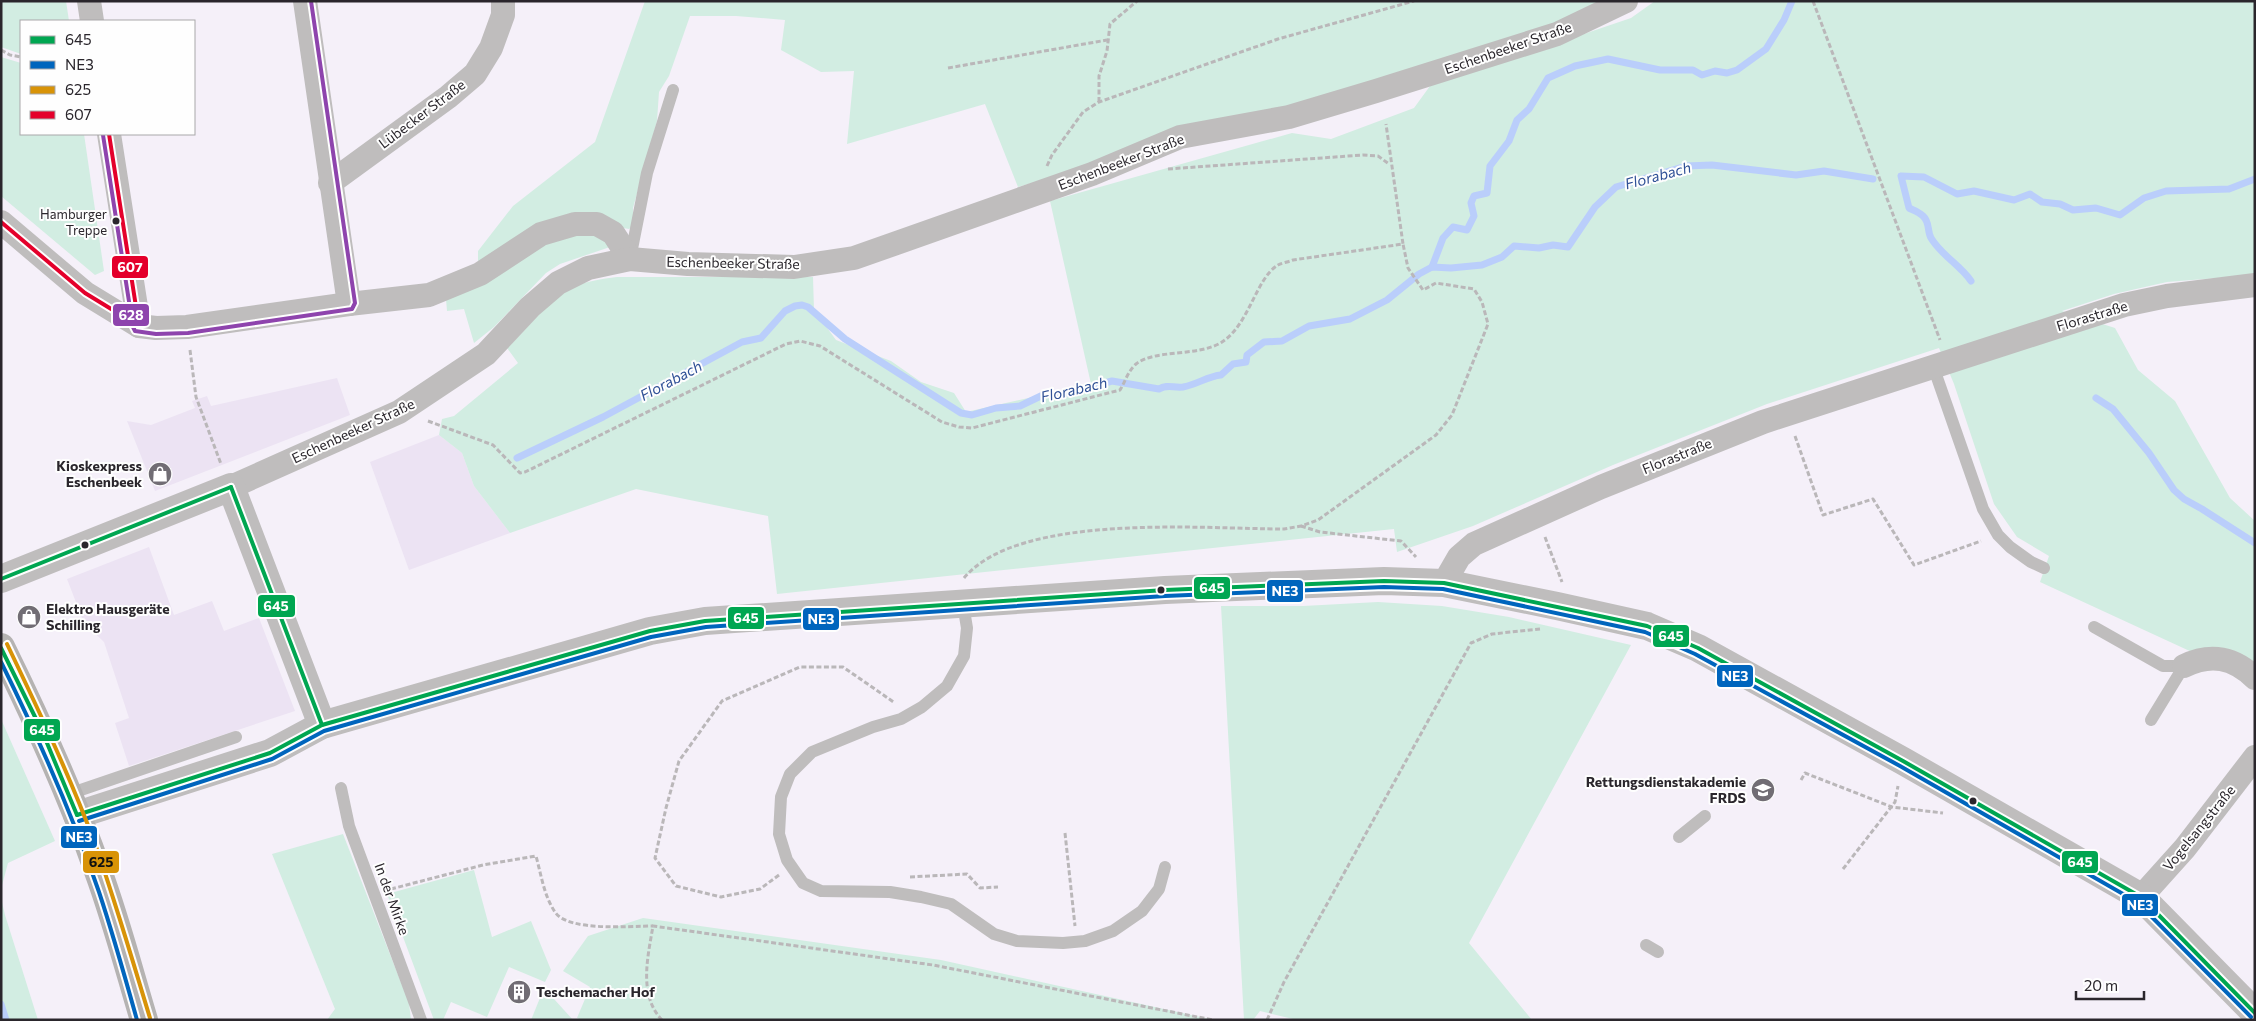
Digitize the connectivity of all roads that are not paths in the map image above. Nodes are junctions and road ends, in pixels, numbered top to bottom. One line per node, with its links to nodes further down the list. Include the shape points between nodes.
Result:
1 (89, 1): 5 (street)
2 (305, 1): 8 (street)
3 (502, 1): 8 (street, Lübecker Straße, via 503,15 492,48 475,74)
4 (1626, 1): 10 (street, Eschenbeeker Straße, via 1557,34 1289,117 1180,137 1092,174 854,258 794,267)
5 (92, 20)
6 (672, 90): 10 (lane, via 647,173)
7 (109, 135): 13 (street)
8 (330, 183): 12 (street)
9 (1, 222): 13 (street, via 85,293)
10 (630, 259): 12 (street, via 613,233 597,224 576,224 541,234 480,274 430,295); 15 (street, Eschenbeeker Straße, via 588,268 558,283 530,307 486,354 399,412)
11 (2255, 286): 14 (street, Florastraße, via 2167,296 2124,305)
12 (349, 304): 13 (street, via 188,327)
13 (139, 326)
14 (1940, 364): 16 (lane, via 1983,509 2010,548); 18 (street, Florastraße, via 1788,414 1610,483 1474,544 1459,557)
15 (226, 476): 17 (street, Eschenbeeker Straße); 26 (street)
16 (2044, 568)
17 (1, 579)
18 (1444, 583): 19 (street, via 1384,581 1166,590); 34 (street, via 1560,593 1698,648)
19 (963, 604): 26 (street, via 705,621 650,631); 33 (lane, via 967,628 964,656 947,686 901,720 872,727 812,752 790,774 781,797 779,834 787,860 803,883 821,891 890,892 951,904 994,934 1017,941 1077,942 1113,931 1142,911 1159,889)
20 (2094, 628): 22 (lane, via 2163,666)
21 (1, 647): 24 (main road)
22 (2184, 666): 23 (street, via 2199,659 2223,660 2236,663); 25 (lane)
23 (2255, 678)
24 (11, 682): 30 (main road)
25 (2151, 720)
26 (322, 725): 30 (street, via 270,752)
27 (236, 737): 30 (lane)
28 (2255, 757): 34 (street, Vogelsangstraße, via 2185,848)
29 (341, 788): 39 (lane, In der Mirke, via 349,826)
30 (73, 805): 38 (main road, via 104,886)
31 (1705, 816): 32 (lane)
32 (1679, 837)
33 (1165, 867)
34 (2141, 897): 37 (street)
35 (1646, 945): 36 (lane)
36 (1658, 952)
37 (2255, 1014)
38 (144, 1020)
39 (421, 1020)

